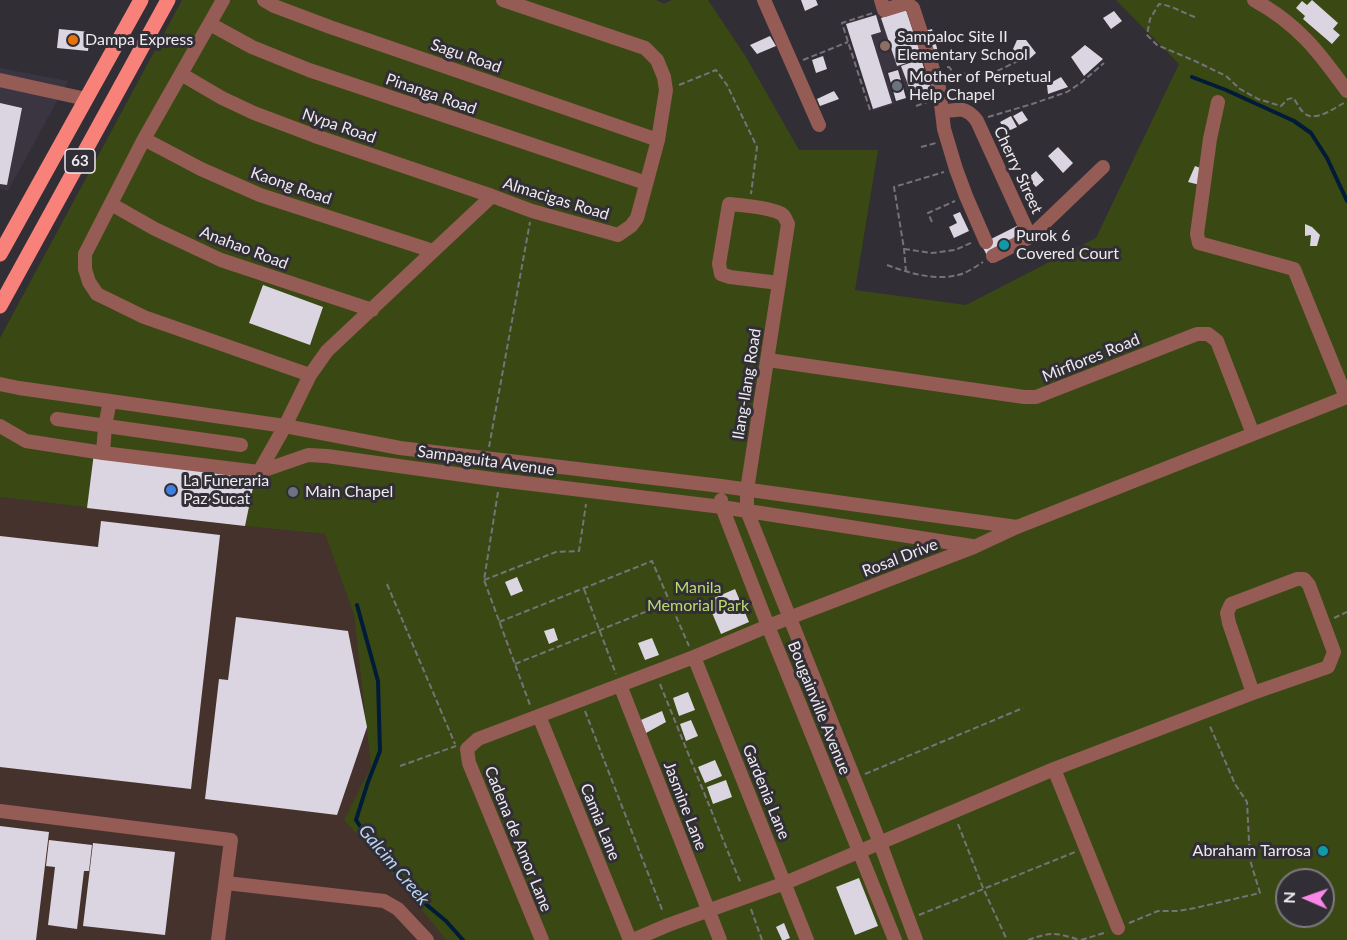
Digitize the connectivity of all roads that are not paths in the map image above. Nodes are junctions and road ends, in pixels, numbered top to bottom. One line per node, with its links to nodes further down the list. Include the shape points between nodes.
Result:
1 (141, 0): 13 (main road, 63)
2 (168, 0): 29 (main road, 63)
3 (224, 0): 9 (street)
4 (264, 0): 18 (street, Sagu Road, via 330,27)
5 (503, 0): 18 (street, Almacigas Road, via 645,48 657,60 666,90)
6 (764, 0): 16 (street)
7 (1254, 0): 12 (street, via 1302,34)
8 (882, 5): 15 (street, via 911,4 939,87)
9 (210, 24): 10 (street); 20 (street, Pinanga Road, via 252,47 309,70)
10 (181, 74): 17 (street); 21 (street, Nypa Road, via 254,113)
11 (4, 84): 13 (street)
12 (1347, 91)
13 (86, 99): 26 (main road, 63)
14 (1218, 102): 34 (street, via 1197,234 1199,243 1294,268)
15 (942, 112): 23 (street, Cherry Street, via 961,109 977,121); 24 (street, via 956,169)
16 (819, 125)
17 (144, 139): 22 (street); 25 (street, Kaong Road, via 260,195)
18 (658, 140): 20 (street, Almacigas Road)
19 (1103, 167): 23 (street)
20 (646, 183): 21 (street, Almacigas Road, via 637,218 618,235)
21 (492, 196): 25 (street, Almacigas Road)
22 (111, 204): 30 (street, Anahao Road, via 221,260); 32 (street, via 85,254 85,269 97,294 144,317)
23 (1030, 237): 27 (street)
24 (985, 240)
25 (434, 251): 30 (street, Almacigas Road)
26 (0, 254)
27 (991, 258)
28 (779, 284): 28 (street, Ilang-Ilang Road, via 721,274 719,264 729,204 749,205 784,216 788,224); 31 (street, Ilang-Ilang Road)
29 (0, 306)
30 (372, 310): 32 (street, Almacigas Road, via 327,351)
31 (768, 360): 40 (street, Mirflores Road, via 1036,398 1197,334 1208,334 1216,341); 47 (street, Ilang-Ilang Road)
32 (310, 375): 39 (street, Almacigas Road)
33 (0, 384): 35 (street, Sampaguita Avenue)
34 (1347, 397): 40 (street, Rosal Drive)
35 (110, 401): 38 (street); 39 (street, Sampaguita Avenue)
36 (57, 419): 38 (street)
37 (0, 426): 43 (street, Sampaguita Avenue, via 26,441)
38 (105, 426): 41 (street); 43 (street)
39 (285, 426): 42 (street, Sampaguita Avenue); 45 (street, Almacigas Road)
40 (1253, 435): 50 (street, Rosal Drive)
41 (241, 445)
42 (432, 452): 44 (street); 46 (street, Sampaguita Avenue)
43 (103, 453): 45 (street, Sampaguita Avenue)
44 (429, 470): 45 (street, Sampaguita Avenue, via 308,455); 48 (street, Sampaguita Avenue)
45 (259, 472)
46 (721, 486): 47 (street, Sampaguita Avenue); 48 (street, Bougainville Avenue)
47 (747, 490): 49 (street, Bougainville Avenue); 50 (street, Sampaguita Avenue)
48 (722, 507): 49 (street, Sampaguita Avenue); 53 (street, Bougainville Avenue)
49 (747, 511): 51 (street, Sampaguita Avenue); 52 (street, Bougainville Avenue)
50 (1017, 527): 51 (street, Rosal Drive)
51 (974, 547): 52 (street, Rosal Drive)
52 (790, 618): 53 (street, Rosal Drive); 61 (street, Bougainville Avenue)
53 (768, 626): 54 (street, Rosal Drive); 62 (street, Bougainville Avenue)
54 (694, 657): 55 (street, Rosal Drive); 64 (street, Gardenia Lane)
55 (620, 685): 57 (street, Rosal Drive); 65 (street, Jasmine Lane)
56 (1253, 693): 56 (street, via 1229,623 1227,613 1231,604 1304,579 1334,652 1328,667); 59 (street)
57 (540, 716): 58 (street, Rosal Drive); 70 (street, Camia Lane)
58 (461, 748): 69 (street, Cadena de Amor Lane)
59 (1054, 769): 61 (street); 66 (street)
60 (0, 810): 63 (street, via 231,840)
61 (880, 843): 62 (street); 74 (street, Bougainville Avenue)
62 (860, 852): 64 (street); 73 (street, Bougainville Avenue)
63 (225, 883): 67 (street); 68 (street, via 384,902 398,909)
64 (785, 883): 65 (street); 72 (street, Gardenia Lane)
65 (708, 911): 70 (street); 71 (street, Jasmine Lane)
66 (1118, 928)
67 (218, 940)
68 (427, 940)
69 (542, 940)
70 (632, 940)
71 (720, 940)
72 (807, 940)
73 (895, 940)
74 (916, 940)

